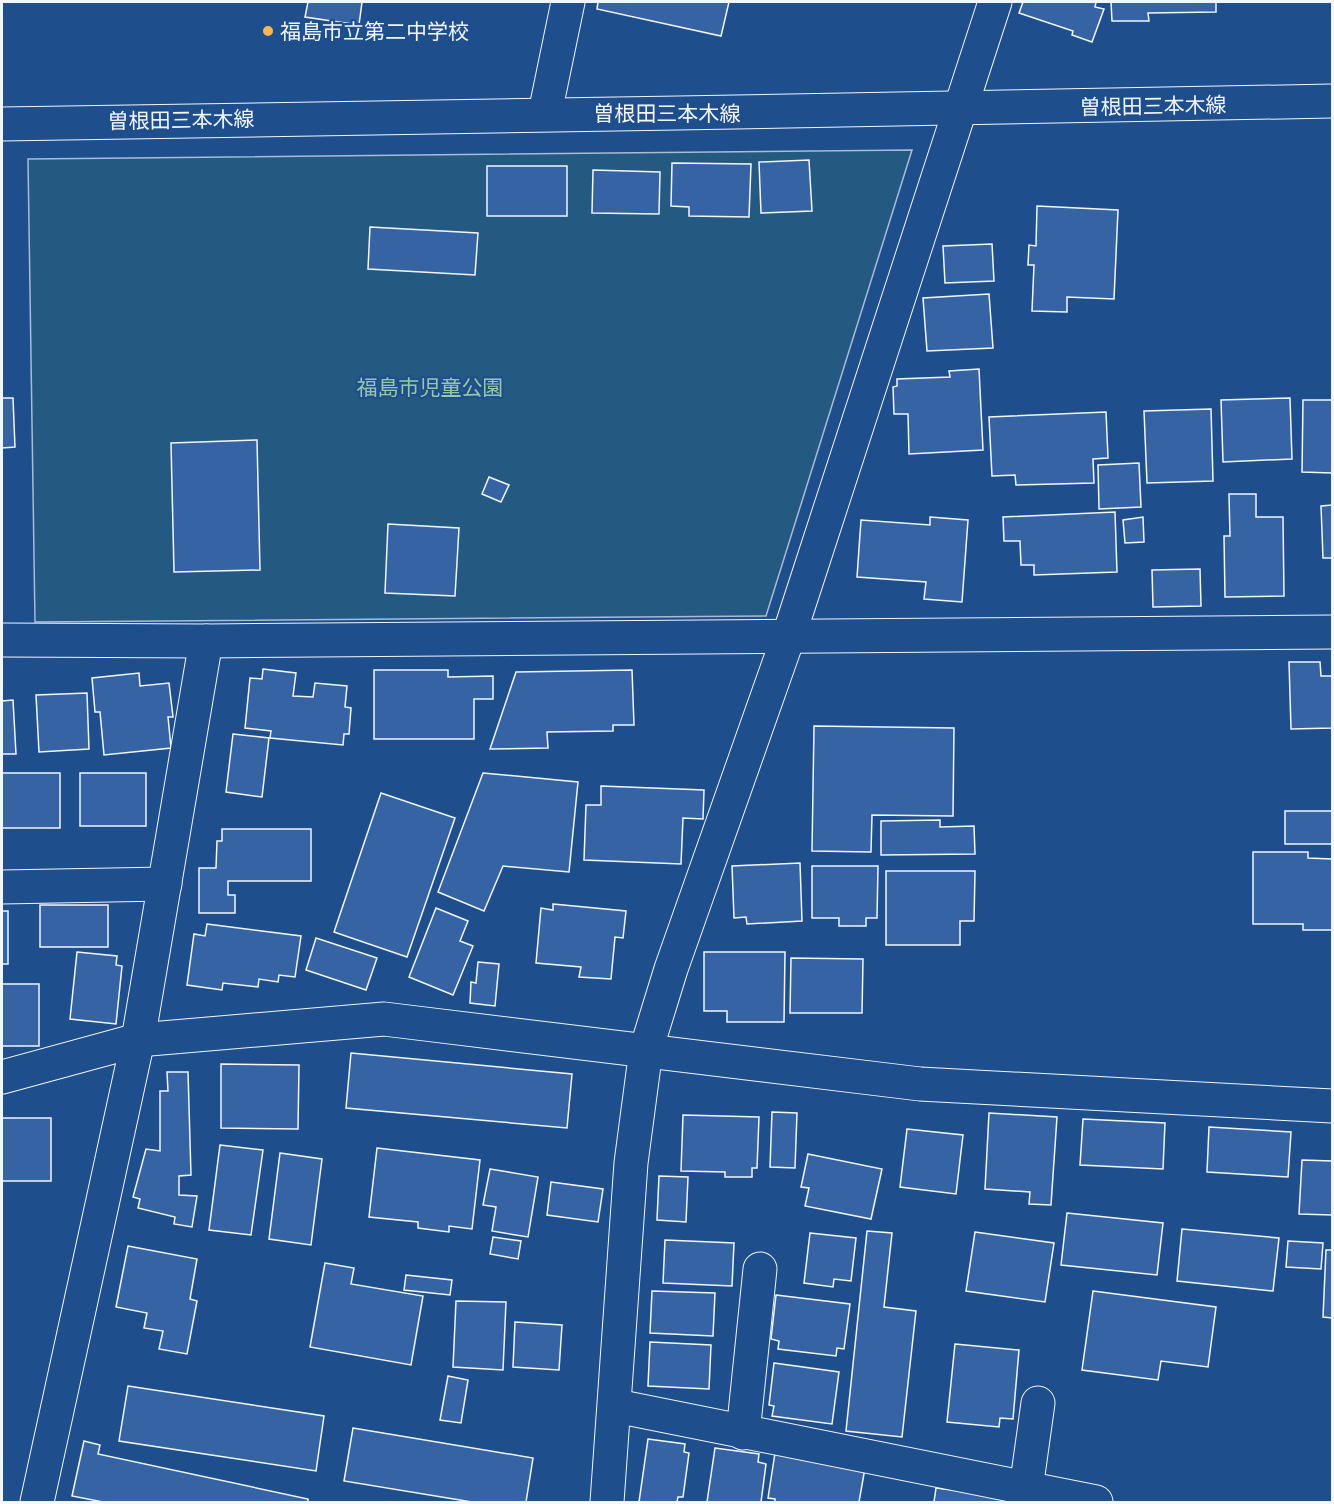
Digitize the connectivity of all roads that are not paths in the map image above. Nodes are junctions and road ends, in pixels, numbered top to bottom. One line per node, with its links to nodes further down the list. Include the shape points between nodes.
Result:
1 (568, 2): 5 (street)
2 (995, 2): 4 (street)
3 (1332, 102): 4 (street, 曽根田三本木線)
4 (960, 110): 5 (street, 曽根田三本木線); 8 (street)
5 (545, 113): 6 (street, 曽根田三本木線)
6 (2, 124)
7 (1332, 632): 8 (street)
8 (789, 635): 10 (street); 14 (street)
9 (2, 640): 10 (street)
10 (206, 641): 11 (street)
11 (165, 884): 12 (street); 13 (street)
12 (2, 887)
13 (138, 1040): 14 (street, via 384,1018); 15 (street); 22 (street)
14 (646, 1050): 16 (street, via 920,1084); 19 (street, via 631,1163)
15 (2, 1077)
16 (1332, 1099)
17 (760, 1269): 20 (street)
18 (1038, 1403): 21 (street)
19 (616, 1406): 20 (street); 23 (street)
20 (743, 1433): 21 (street)
21 (1026, 1489): 24 (street)
22 (37, 1503)
23 (607, 1503)
24 (1096, 1503)

